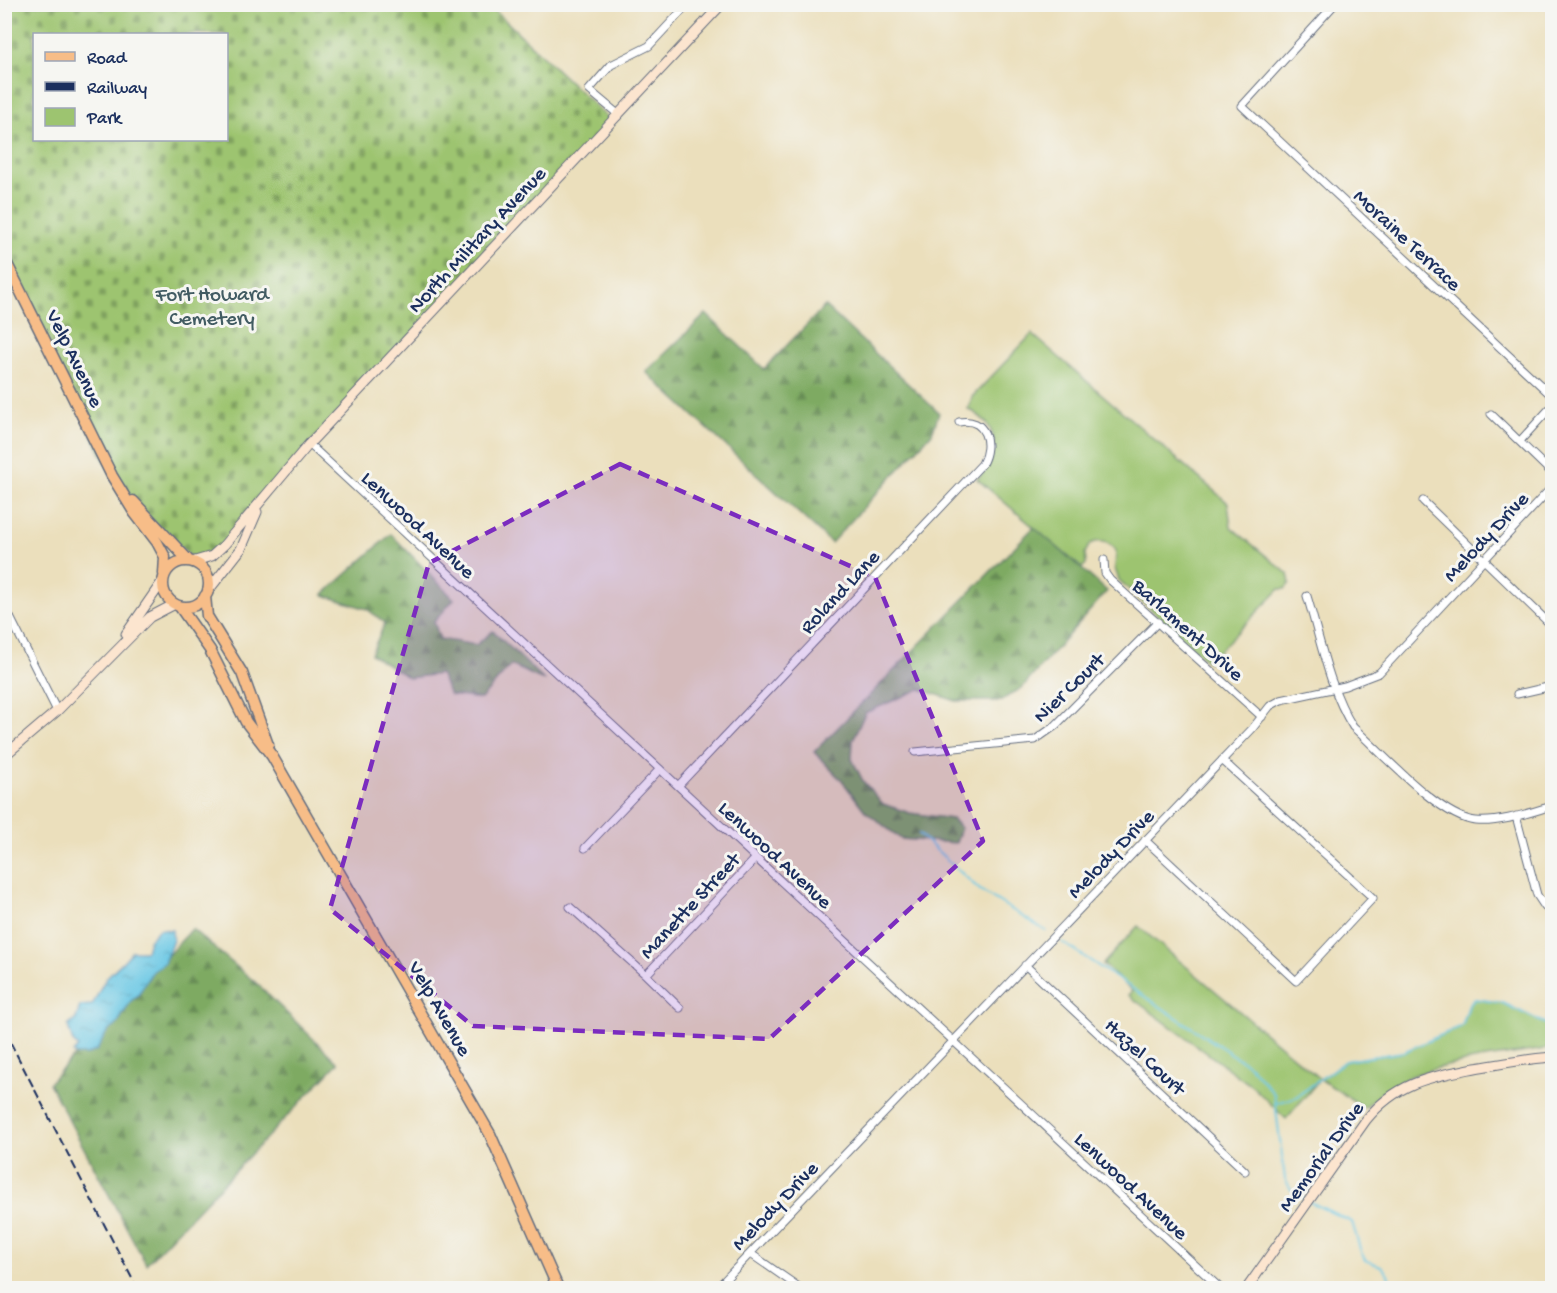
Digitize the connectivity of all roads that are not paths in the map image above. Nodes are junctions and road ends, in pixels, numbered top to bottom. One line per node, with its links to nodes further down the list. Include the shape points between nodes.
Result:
1 (688, 4): 4 (street, via 649,46 611,64 589,90)
2 (722, 4): 4 (main road, North Military Avenue)
3 (1335, 4): 6 (street, Moraine Terrace, via 1242,106)
4 (619, 115): 11 (main road, North Military Avenue)
5 (4, 258): 13 (main road, Velp Avenue)
6 (1552, 396)
7 (1552, 406): 10 (street)
8 (1491, 414): 10 (street)
9 (959, 422): 38 (street, Roland Lane, via 970,422 984,431 988,444 982,464)
10 (1520, 441): 12 (street)
11 (309, 444): 16 (main road, North Military Avenue); 37 (street, Lenwood Avenue)
12 (1552, 473)
13 (112, 476): 19 (main road, Velp Avenue); 20 (main road, Velp Avenue, via 165,557)
14 (1552, 488): 18 (street, Melody Drive)
15 (1423, 501): 18 (street)
16 (261, 502): 19 (main road, North Military Avenue, via 212,556); 21 (main road, North Military Avenue, via 241,549)
17 (1104, 560): 25 (street, Barlament Drive, via 1107,578)
18 (1484, 560): 26 (street); 29 (street, Melody Drive, via 1379,673)
19 (191, 561): 20 (main road, via 175,564); 21 (main road, via 207,574)
20 (163, 578): 24 (main road, via 165,596); 27 (main road)
21 (207, 593): 24 (main road, via 192,606); 35 (main road, Velp Avenue, via 207,616 242,673)
22 (1307, 596): 29 (street)
23 (4, 605): 31 (street)
24 (177, 606): 27 (main road, via 150,617); 35 (main road, Velp Avenue, via 210,650 246,722)
25 (1158, 622): 32 (street, Barlament Drive); 33 (street, Nier Court, via 1055,726 1035,740)
26 (1552, 626)
27 (115, 651): 31 (main road)
28 (1552, 686): 30 (street)
29 (1335, 688): 32 (street, Melody Drive, via 1281,700); 40 (street, via 1353,727 1440,806 1474,821)
30 (1517, 694)
31 (57, 711): 34 (main road)
32 (1262, 717): 36 (street, Melody Drive)
33 (915, 752)
34 (4, 756)
35 (272, 756): 53 (main road, Velp Avenue, via 490,1134)
36 (1222, 760): 41 (street, Melody Drive); 41 (street, via 1373,898 1296,981)
37 (660, 769): 38 (street, Lenwood Avenue); 42 (street)
38 (678, 786): 43 (street, Lenwood Avenue)
39 (1552, 806): 40 (street)
40 (1516, 816): 45 (street, via 1537,895)
41 (1145, 840): 46 (street, Melody Drive)
42 (585, 848)
43 (756, 858): 47 (street, Manette Street); 49 (street, Lenwood Avenue)
44 (570, 907): 47 (street)
45 (1552, 910)
46 (1025, 965): 49 (street, Melody Drive); 51 (street, Hazel Court)
47 (646, 975): 48 (street)
48 (680, 1008)
49 (953, 1040): 52 (street, Melody Drive); 56 (street, Lenwood Avenue)
50 (1552, 1057): 57 (main road, Memorial Drive, via 1438,1075 1420,1080 1385,1100)
51 (1245, 1171)
52 (751, 1254): 54 (street, Melody Drive); 55 (street)
53 (558, 1288)
54 (717, 1288)
55 (800, 1288)
56 (1220, 1288)
57 (1247, 1288)

